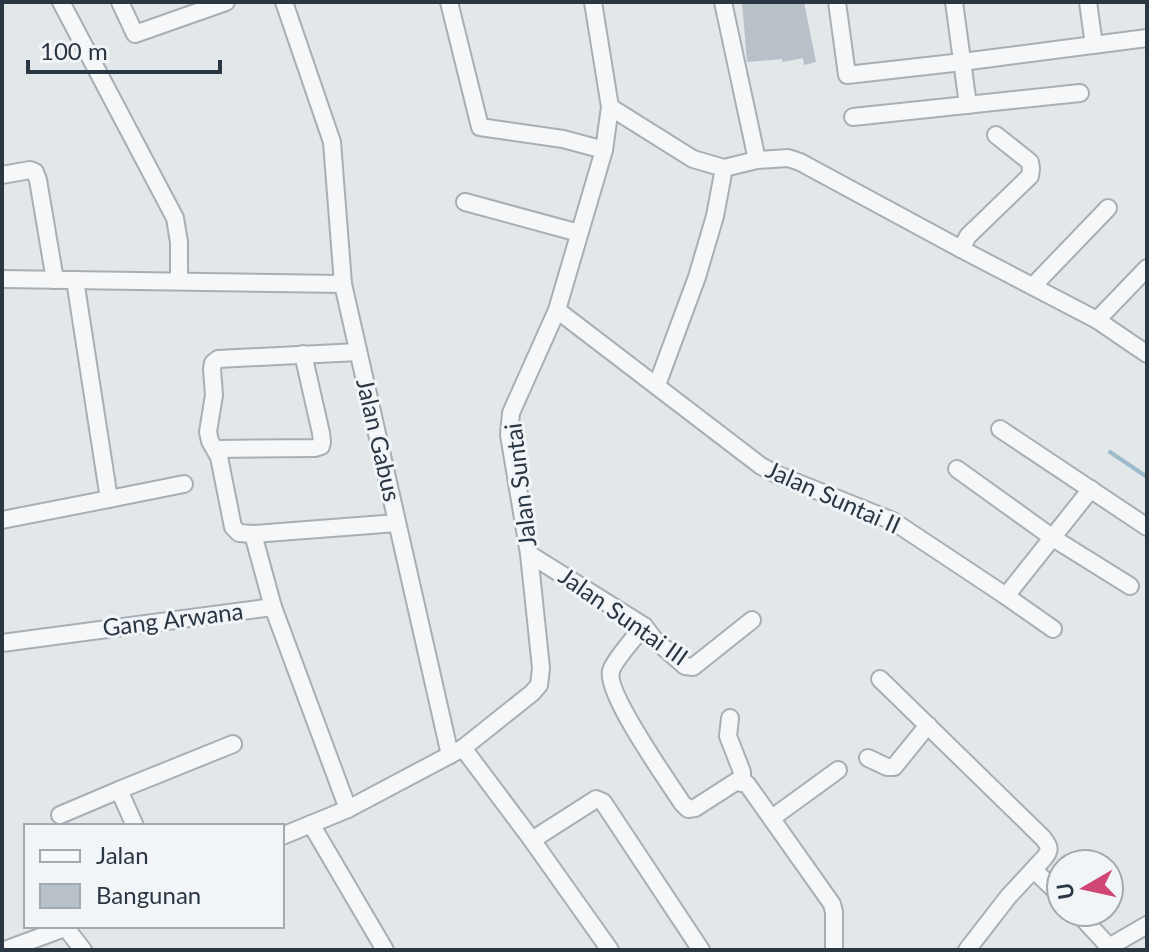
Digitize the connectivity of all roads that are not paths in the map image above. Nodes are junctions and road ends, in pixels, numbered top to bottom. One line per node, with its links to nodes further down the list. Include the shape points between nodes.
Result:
1 (61, 2): 31 (street, via 175,218)
2 (120, 2): 3 (street, via 135,34)
3 (226, 2)
4 (284, 2): 32 (street, Jalan Gabus, via 332,142)
5 (449, 2): 19 (street, via 480,127)
6 (593, 2): 16 (street, Jalan Suntai)
7 (723, 2): 20 (street)
8 (837, 2): 13 (street, via 847,75)
9 (954, 2): 13 (street)
10 (1088, 2): 12 (street)
11 (1147, 38): 12 (street)
12 (1094, 45): 13 (street)
13 (962, 62): 15 (street)
14 (1080, 93): 15 (street)
15 (968, 105): 17 (street)
16 (610, 107): 19 (street, Jalan Suntai); 21 (street, via 693,159)
17 (853, 117)
18 (996, 135): 26 (street, via 1030,162 1030,176)
19 (604, 150): 25 (street, Jalan Suntai)
20 (757, 160): 21 (street); 26 (street, via 800,162)
21 (724, 168): 39 (street, via 697,277)
22 (2, 175): 29 (street, via 35,172)
23 (465, 202): 25 (street)
24 (1108, 208): 33 (street)
25 (579, 233): 34 (street, Jalan Suntai)
26 (961, 249): 33 (street)
27 (1147, 268): 35 (street)
28 (2, 279): 29 (street)
29 (55, 280): 30 (street)
30 (75, 280): 31 (street); 45 (street)
31 (179, 281): 32 (street)
32 (343, 284): 36 (street, Jalan Gabus)
33 (1033, 286): 35 (street)
34 (557, 310): 39 (street, Jalan Suntai II); 51 (street, Jalan Suntai, via 509,424)
35 (1097, 320): 38 (street)
36 (358, 352): 37 (street); 47 (street, Jalan Gabus)
37 (303, 354): 41 (street, via 213,363 208,423); 41 (street, via 321,446)
38 (1147, 354)
39 (657, 385): 53 (street, Jalan Suntai II, via 761,466 893,521)
40 (1000, 429): 44 (street)
41 (215, 449): 49 (street, via 233,527)
42 (957, 469): 50 (street)
43 (184, 484): 45 (street)
44 (1091, 489): 48 (street); 50 (street)
45 (109, 499): 46 (street)
46 (2, 520)
47 (397, 523): 49 (street); 63 (street, Jalan Gabus)
48 (1147, 527)
49 (253, 534): 54 (street)
50 (1053, 538): 52 (street); 53 (street)
51 (529, 554): 56 (street, Jalan Suntai III); 63 (street, Jalan Suntai, via 539,685)
52 (1130, 586)
53 (1006, 596): 57 (street, Jalan Suntai II)
54 (273, 607): 58 (street, Gang Arwana); 68 (street, Gang Arwana)
55 (752, 620): 56 (street, Jalan Suntai III, via 693,667 685,666)
56 (644, 626): 66 (street, via 610,677 636,733 688,809)
57 (1053, 629)
58 (2, 643)
59 (880, 679): 61 (street)
60 (730, 718): 66 (street, via 728,736)
61 (928, 725): 64 (street, via 894,767); 75 (street, via 1049,846)
62 (233, 744): 67 (street)
63 (456, 751): 68 (street, Jalan Suntai); 74 (street)
64 (868, 758)
65 (838, 770): 70 (street)
66 (742, 783): 70 (street)
67 (119, 790): 69 (street); 71 (street)
68 (348, 809): 72 (street, Jalan Suntai)
69 (60, 815)
70 (772, 818): 87 (street, via 832,904)
71 (134, 824)
72 (311, 824): 73 (street, Jalan Suntai); 84 (street)
73 (284, 835)
74 (532, 840): 85 (street); 86 (street, via 593,801 603,802)
75 (1034, 870): 76 (street); 88 (street)
76 (1045, 881)
77 (1147, 925): 81 (street)
78 (65, 928): 82 (street)
79 (69, 928): 83 (street)
80 (1092, 928): 81 (street)
81 (1111, 949)
82 (5, 950)
83 (83, 950)
84 (385, 950)
85 (610, 950)
86 (701, 950)
87 (834, 950)
88 (967, 950)

